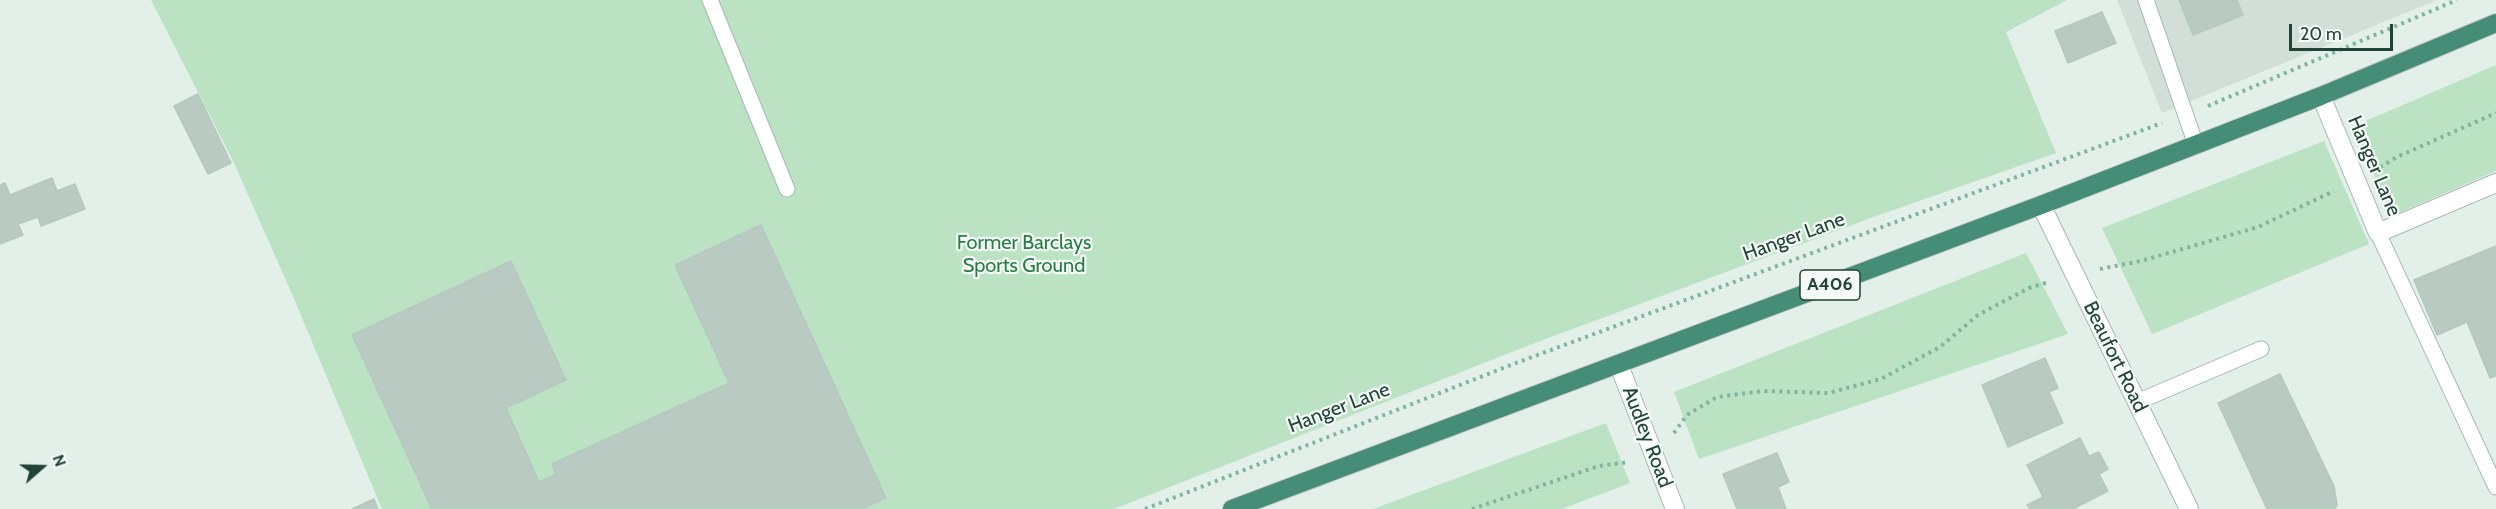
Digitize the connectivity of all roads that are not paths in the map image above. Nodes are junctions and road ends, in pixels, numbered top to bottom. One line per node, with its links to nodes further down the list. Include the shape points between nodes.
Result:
1 (710, 0): 7 (lane)
2 (2146, 0): 5 (lane)
3 (2496, 22): 4 (highway, A406)
4 (2321, 96): 5 (highway, A406); 9 (street, Hanger Lane)
5 (2196, 145): 8 (highway, A406)
6 (2496, 183): 9 (street, Hanger Lane)
7 (787, 189)
8 (2042, 205): 11 (highway, A406); 12 (street, Beaufort Road)
9 (2378, 234): 13 (lane)
10 (2261, 350): 12 (lane)
11 (1619, 365): 14 (highway, A406); 15 (street, Audley Road)
12 (2137, 402): 16 (street, Beaufort Road)
13 (2496, 487)
14 (1232, 509)
15 (1675, 509)
16 (2189, 509)

